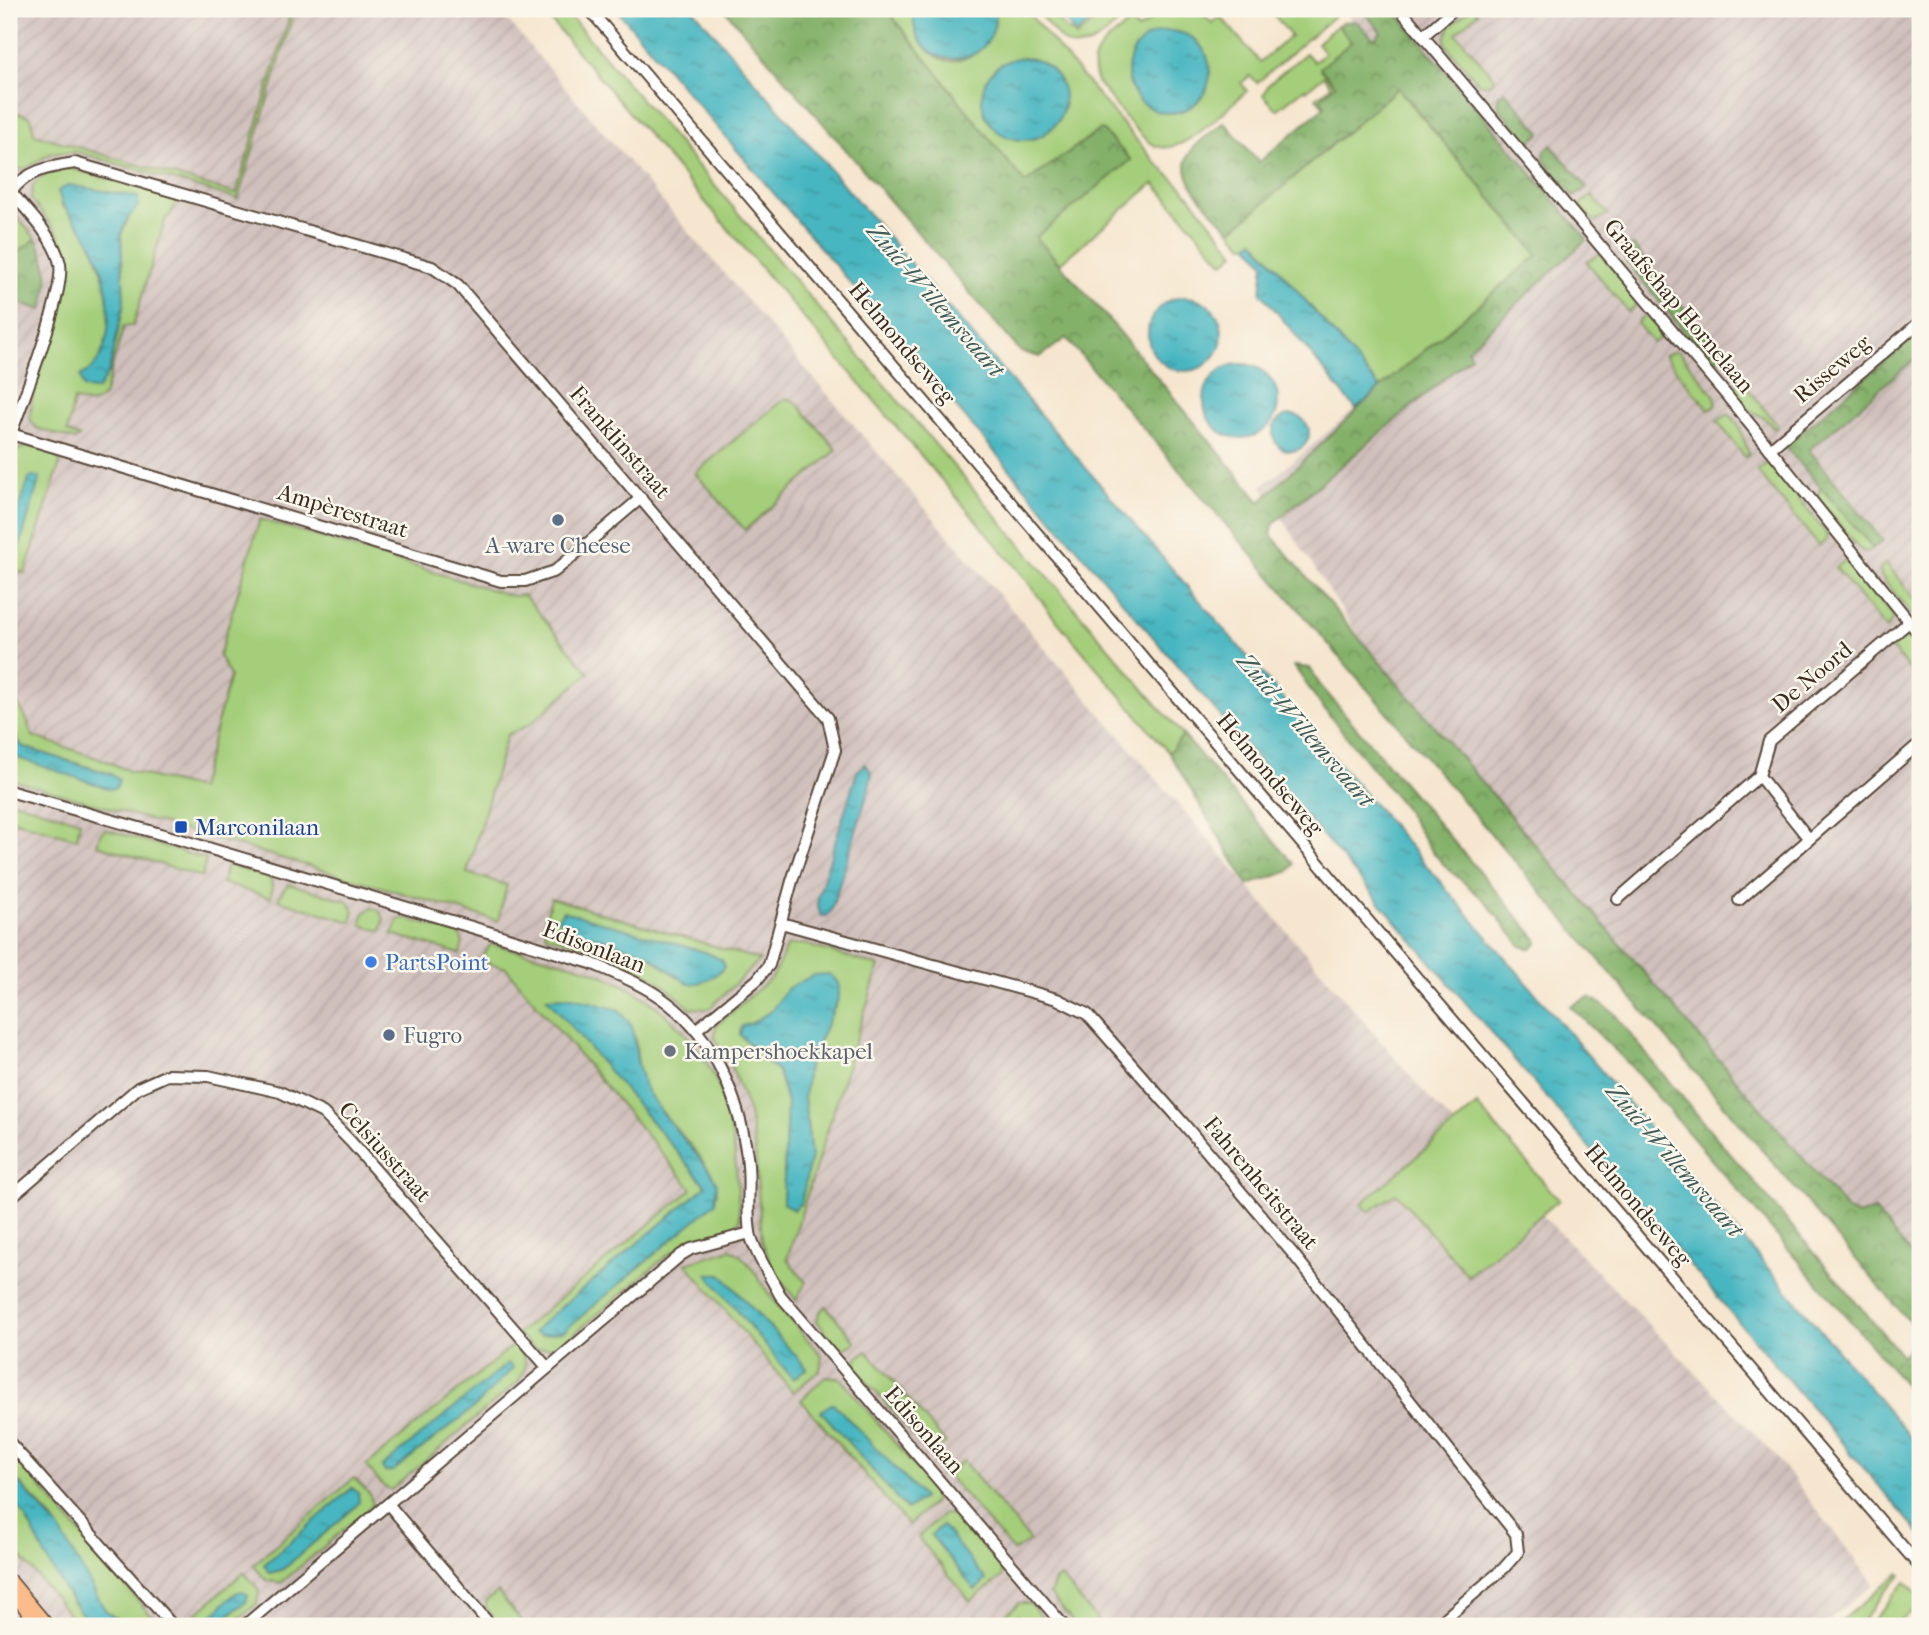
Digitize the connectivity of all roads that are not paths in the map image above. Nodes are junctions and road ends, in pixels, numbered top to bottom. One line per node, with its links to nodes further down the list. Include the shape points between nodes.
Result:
1 (589, 9): 25 (street, Helmondseweg)
2 (1400, 9): 4 (street, Graafschap Hornelaan)
3 (1454, 9): 4 (street)
4 (1423, 36): 8 (street, Graafschap Hornelaan)
5 (10, 191): 7 (street, via 46,234 60,265 56,301); 9 (street, Franklinstraat, via 20,179 44,168 75,163 432,267 457,285)
6 (1920, 322): 8 (street, Risseweg)
7 (10, 437): 9 (street, Ampèrestraat, via 501,580 525,581 555,571)
8 (1770, 449): 10 (street, Graafschap Hornelaan)
9 (641, 498): 18 (street, Franklinstraat, via 828,718 835,750)
10 (1909, 622): 11 (street, Graafschap Hornelaan); 13 (street, De Noord, via 1769,741)
11 (1920, 635)
12 (1920, 743): 15 (street)
13 (1759, 776): 15 (street); 16 (street)
14 (11, 790): 19 (street, Edisonlaan, via 591,963 668,1003)
15 (1809, 839): 17 (street)
16 (1618, 899)
17 (1739, 900)
18 (781, 923): 19 (street, Franklinstraat, via 769,965); 32 (street, Fahrenheitstraat, via 1057,999 1087,1014 1294,1255 1516,1534 1518,1552)
19 (696, 1030): 21 (street, Edisonlaan, via 720,1066 739,1113 748,1159)
20 (9, 1199): 22 (street, Celsiusstraat, via 138,1088 167,1075 208,1076 279,1092 323,1113)
21 (750, 1233): 22 (street, via 681,1255); 31 (street, Edisonlaan, via 779,1295)
22 (547, 1367): 24 (street)
23 (9, 1442): 28 (street)
24 (389, 1504): 29 (street); 30 (street)
25 (1920, 1566)
26 (9, 1584): 27 (main road)
27 (44, 1626)
28 (173, 1626)
29 (244, 1626)
30 (491, 1626)
31 (1064, 1626)
32 (1436, 1626)

